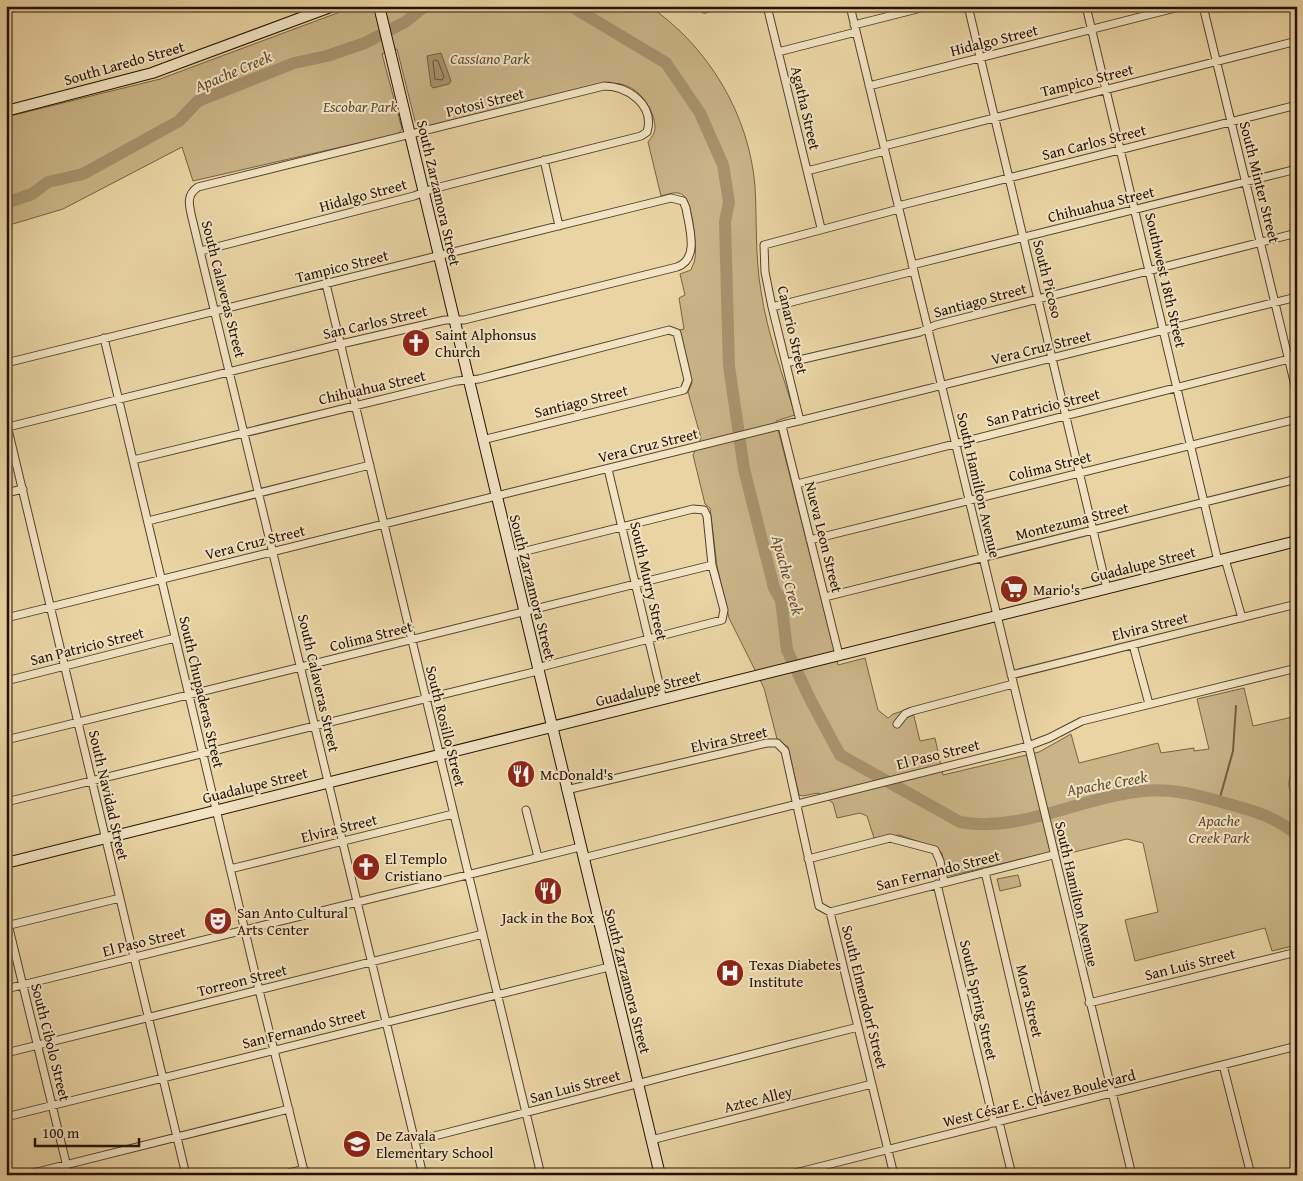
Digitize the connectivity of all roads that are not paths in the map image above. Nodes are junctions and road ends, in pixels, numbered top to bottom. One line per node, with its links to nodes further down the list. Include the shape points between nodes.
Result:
1 (333, 6): 21 (main road, South Laredo Street, via 152,73)
2 (379, 6): 25 (main road, South Zarzamora Street)
3 (700, 6): 4 (street, via 704,9)
4 (717, 6)
5 (767, 6): 15 (street, Agatha Street)
6 (850, 6): 12 (street, South Hamilton Avenue)
7 (929, 6): 12 (street)
8 (968, 6): 16 (street, South Picoso)
9 (1086, 6): 13 (street, Southwest 18th Street)
10 (1183, 6): 13 (street, Hidalgo Street)
11 (1204, 6): 17 (street, South Minter Street)
12 (855, 29): 15 (street); 18 (street, South Hamilton Avenue)
13 (1092, 30): 16 (street, Hidalgo Street); 19 (street, Southwest 18th Street)
14 (1297, 41): 17 (street, Tampico Street)
15 (778, 52): 30 (street, Agatha Street)
16 (980, 58): 18 (street, Hidalgo Street); 22 (street, South Picoso)
17 (1216, 61): 19 (street, Tampico Street); 23 (street, South Minter Street)
18 (869, 86): 26 (street, South Hamilton Avenue)
19 (1106, 90): 22 (street, Tampico Street); 27 (street, Southwest 18th Street)
20 (1297, 105): 23 (street, San Carlos Street)
21 (6, 111)
22 (994, 118): 26 (street, Tampico Street); 31 (street, South Picoso)
23 (1231, 122): 27 (street, San Carlos Street); 32 (street, South Minter Street)
24 (647, 132): 25 (street, Potosi Street, via 648,118 640,102 626,89 612,86); 28 (street, Hidalgo Street)
25 (410, 134): 33 (main road, South Zarzamora Street); 34 (street, Potosi Street, via 198,187)
26 (884, 148): 30 (street, Tampico Street); 36 (street, South Hamilton Avenue)
27 (1120, 150): 31 (street, San Carlos Street); 37 (street, Southwest 18th Street)
28 (544, 160): 33 (street, Hidalgo Street); 38 (street)
29 (1297, 170): 32 (street, Chihuahua Street)
30 (807, 171): 39 (street, Agatha Street)
31 (1009, 178): 36 (street, San Carlos Street); 41 (street, South Picoso)
32 (1246, 182): 37 (street, Chihuahua Street); 42 (street, South Minter Street)
33 (424, 192): 44 (street, Hidalgo Street); 45 (main road, South Zarzamora Street)
34 (189, 198): 44 (street, South Calaveras Street)
35 (683, 201): 38 (street, Tampico Street, via 671,198); 54 (street, San Carlos Street, via 691,248 686,263)
36 (898, 207): 39 (street, San Carlos Street); 46 (street, South Hamilton Avenue)
37 (1135, 210): 41 (street, Chihuahua Street); 47 (street, Southwest 18th Street)
38 (559, 226): 45 (street, Tampico Street)
39 (820, 228): 43 (street, San Carlos Street)
40 (1297, 233): 42 (street, Santiago Street)
41 (1024, 238): 46 (street, Chihuahua Street); 50 (street, South Picoso)
42 (1260, 242): 47 (street, Santiago Street); 51 (street, South Minter Street)
43 (764, 245): 52 (street, Canario Street)
44 (201, 251): 53 (street, South Calaveras Street)
45 (439, 256): 48 (street, Tampico Street); 54 (main road, South Zarzamora Street)
46 (913, 268): 52 (street, Chihuahua Street); 55 (street, South Hamilton Avenue)
47 (1149, 270): 50 (street, Santiago Street); 57 (street, Southwest 18th Street)
48 (326, 284): 53 (street, Tampico Street); 59 (street, South Rosillo Street)
49 (1297, 297): 51 (street, Vera Cruz Street)
50 (1038, 298): 55 (street, Santiago Street); 61 (street, South Picoso)
51 (1274, 302): 57 (street, Vera Cruz Street); 62 (street, South Minter Street)
52 (772, 307): 64 (street, Canario Street)
53 (216, 311): 58 (street, Tampico Street); 65 (street, South Calaveras Street)
54 (454, 320): 59 (street, San Carlos Street); 66 (main road, South Zarzamora Street)
55 (928, 328): 64 (street, Santiago Street); 67 (street, South Hamilton Avenue)
56 (675, 331): 66 (street, Chihuahua Street); 78 (street, Santiago Street, via 688,380 684,390)
57 (1163, 331): 61 (street, Vera Cruz Street); 68 (street, Southwest 18th Street)
58 (104, 338): 63 (street, Tampico Street); 70 (street, South Chupaderas Street)
59 (341, 344): 65 (street, San Carlos Street); 71 (street, South Rosillo Street)
60 (1297, 357): 62 (street, San Patricio Street)
61 (1053, 358): 67 (street, Vera Cruz Street); 72 (street, South Picoso)
62 (1288, 359): 68 (street, San Patricio Street); 69 (street, South Minter Street)
63 (6, 364)
64 (786, 364): 74 (street, Canario Street)
65 (230, 371): 70 (street, San Carlos Street); 77 (street, South Calaveras Street)
66 (468, 380): 71 (street, Chihuahua Street); 78 (main road, South Zarzamora Street)
67 (941, 386): 74 (street, Vera Cruz Street); 79 (street, South Hamilton Avenue)
68 (1177, 387): 72 (street, San Patricio Street); 80 (street, Southwest 18th Street)
69 (1297, 394)
70 (119, 399): 75 (street, San Carlos Street); 81 (street, South Chupaderas Street)
71 (355, 405): 77 (street, Chihuahua Street); 82 (street, South Rosillo Street)
72 (1066, 416): 79 (street, San Patricio Street); 84 (street, South Picoso)
73 (1297, 419): 80 (street, Colima Street)
74 (800, 421): 76 (street, Vera Cruz Street)
75 (7, 424): 87 (street, South Navidad Street)
76 (782, 426): 83 (street, Vera Cruz Street); 86 (street, Nueva Leon Street)
77 (244, 432): 81 (street, Chihuahua Street); 89 (street, South Calaveras Street)
78 (482, 440): 90 (main road, South Zarzamora Street)
79 (956, 444): 86 (street, San Patricio Street); 91 (street, South Hamilton Avenue)
80 (1190, 445): 84 (street, Colima Street); 92 (street, Southwest 18th Street)
81 (133, 460): 93 (street, South Chupaderas Street)
82 (370, 465): 89 (street); 94 (street, South Rosillo Street)
83 (608, 469): 90 (street, Vera Cruz Street); 95 (street, South Murry Street)
84 (1080, 473): 91 (street, Colima Street); 96 (street, South Picoso)
85 (1297, 479): 92 (street, Montezuma Street)
86 (796, 484): 97 (street, Nueva Leon Street)
87 (23, 489): 88 (street); 109 (street, South Navidad Street)
88 (6, 493)
89 (259, 493): 93 (street); 99 (street, South Calaveras Street)
90 (496, 497): 94 (street, Vera Cruz Street); 100 (main road, South Zarzamora Street)
91 (970, 501): 97 (street, Colima Street); 101 (street, South Hamilton Avenue)
92 (1204, 502): 96 (street, Montezuma Street); 102 (street, Southwest 18th Street)
93 (148, 520): 104 (street, South Chupaderas Street)
94 (384, 525): 99 (street, Vera Cruz Street); 115 (street, South Rosillo Street)
95 (622, 526): 100 (street); 103 (street, via 694,509 703,510 707,516); 105 (street, South Murry Street)
96 (1093, 530): 101 (street, Montezuma Street); 106 (street, South Picoso)
97 (810, 540): 107 (street, Nueva Leon Street)
98 (1297, 541): 102 (main road, Guadalupe Street)
99 (273, 552): 104 (street, Vera Cruz Street); 120 (street, South Calaveras Street)
100 (510, 555): 110 (main road, South Zarzamora Street)
101 (983, 558): 107 (street, Montezuma Street); 111 (street, South Hamilton Avenue)
102 (1222, 560): 106 (main road, Guadalupe Street); 113 (street, Southwest 18th Street)
103 (712, 565): 105 (street, Colima Street); 116 (street, via 724,615 719,622)
104 (162, 580): 109 (street, Vera Cruz Street); 114 (street, South Chupaderas Street)
105 (635, 585): 110 (street, Colima Street); 116 (street, South Murry Street)
106 (1107, 588): 111 (main road, Guadalupe Street)
107 (825, 597): 118 (street, Nueva Leon Street)
108 (1297, 604): 113 (street, Elvira Street)
109 (50, 607): 112 (street, Vera Cruz Street); 119 (street, South Navidad Street)
110 (524, 612): 115 (street, Colima Street); 122 (main road, South Zarzamora Street)
111 (996, 616): 118 (main road, Guadalupe Street); 123 (street, South Hamilton Avenue)
112 (6, 618)
113 (1242, 618): 117 (street, Elvira Street)
114 (175, 638): 119 (street, San Patricio Street); 126 (street, South Chupaderas Street)
115 (412, 640): 120 (street, Colima Street); 127 (street, South Rosillo Street)
116 (649, 640): 122 (street); 128 (street, South Murry Street)
117 (1133, 645): 123 (street, Elvira Street); 129 (street)
118 (839, 655): 128 (main road, Guadalupe Street)
119 (64, 666): 124 (street, San Patricio Street); 130 (street, South Navidad Street)
120 (301, 668): 126 (street, Colima Street); 132 (street, South Calaveras Street)
121 (1297, 668): 129 (street, El Paso Street)
122 (538, 670): 127 (street); 133 (main road, South Zarzamora Street)
123 (1011, 675): 125 (street, South Hamilton Avenue)
124 (6, 681)
125 (1013, 684): 131 (street, via 912,711); 136 (street, South Hamilton Avenue)
126 (189, 695): 130 (street, Colima Street); 137 (street, South Chupaderas Street)
127 (425, 698): 132 (street); 138 (street, South Rosillo Street)
128 (663, 700): 133 (main road, Guadalupe Street)
129 (1148, 704): 136 (street, El Paso Street, via 1082,721)
130 (78, 723): 134 (street, Colima Street); 139 (street, South Navidad Street)
131 (897, 724)
132 (314, 725): 137 (street); 140 (street, South Calaveras Street)
133 (552, 728): 138 (main road, Guadalupe Street); 141 (main road, South Zarzamora Street)
134 (6, 740)
135 (781, 745): 141 (street, Elvira Street, via 767,743); 143 (street, South Elmendorf Street)
136 (1028, 746): 143 (street, El Paso Street); 150 (street, South Hamilton Avenue)
137 (203, 753): 139 (street); 144 (street, South Chupaderas Street)
138 (439, 755): 140 (main road, Guadalupe Street); 146 (street, South Rosillo Street)
139 (92, 780): 142 (street); 147 (street, South Navidad Street)
140 (328, 783): 144 (main road, Guadalupe Street); 148 (street, South Calaveras Street)
141 (566, 790): 149 (main road, South Zarzamora Street)
142 (6, 802)
143 (796, 803): 152 (street, El Paso Street); 153 (street, South Elmendorf Street)
144 (216, 810): 147 (main road, Guadalupe Street); 155 (street, South Chupaderas Street)
145 (526, 810): 151 (street)
146 (454, 814): 148 (street, Elvira Street); 157 (street, South Rosillo Street)
147 (105, 838): 154 (main road, Guadalupe Street); 159 (street, South Navidad Street)
148 (343, 842): 155 (street, Elvira Street); 160 (street, South Calaveras Street)
149 (580, 847): 151 (street, El Paso Street); 152 (main road, South Zarzamora Street)
150 (1053, 856): 156 (street, San Fernando Street); 174 (street, South Hamilton Avenue)
151 (538, 857): 157 (street, El Paso Street)
152 (583, 858): 169 (main road, South Zarzamora Street)
153 (808, 859): 158 (street, South Spring Street, via 890,838 900,839 935,850 940,861); 161 (street, South Elmendorf Street, via 819,906)
154 (6, 863)
155 (230, 869): 164 (street, South Chupaderas Street)
156 (985, 872): 158 (street, San Fernando Street); 189 (street, Mora Street)
157 (469, 874): 160 (street, El Paso Street); 165 (street, South Rosillo Street)
158 (941, 883): 161 (street, San Fernando Street); 192 (street, South Spring Street)
159 (120, 898): 163 (street); 167 (street, South Navidad Street)
160 (357, 902): 164 (street, El Paso Street); 168 (street, South Calaveras Street)
161 (830, 912): 177 (street, South Elmendorf Street)
162 (6, 916): 163 (street, South Cibolo Street)
163 (7, 925): 170 (street, South Cibolo Street)
164 (245, 930): 167 (street, El Paso Street); 172 (street, South Chupaderas Street)
165 (484, 934): 168 (street, Torreon Street); 173 (street, South Rosillo Street)
166 (1297, 952): 174 (street, San Luis Street)
167 (134, 958): 170 (street, El Paso Street); 175 (street, South Navidad Street)
168 (372, 962): 172 (street, Torreon Street); 176 (street, South Calaveras Street)
169 (609, 967): 173 (street, San Fernando Street); 184 (main road, South Zarzamora Street)
170 (23, 985): 171 (street, El Paso Street); 178 (street, South Cibolo Street)
171 (6, 990)
172 (259, 990): 175 (street, Torreon Street); 180 (street, South Chupaderas Street)
173 (497, 994): 176 (street, San Fernando Street); 190 (street, South Rosillo Street)
174 (1089, 1003): 186 (street, South Hamilton Avenue)
175 (148, 1018): 178 (street, Torreon Street); 183 (street, South Navidad Street)
176 (386, 1022): 180 (street, San Fernando Street); 195 (street, South Calaveras Street)
177 (858, 1027): 184 (street, San Luis Street); 185 (street, South Elmendorf Street)
178 (38, 1045): 181 (street, Torreon Street); 187 (street, South Cibolo Street)
179 (1297, 1046): 182 (street, West César E. Chávez Boulevard)
180 (275, 1050): 183 (street, San Fernando Street); 188 (street, South Chupaderas Street)
181 (6, 1053)
182 (1223, 1065): 186 (street, West César E. Chávez Boulevard); 210 (street)
183 (163, 1077): 187 (street, San Fernando Street); 193 (street, South Navidad Street)
184 (637, 1083): 190 (street, San Luis Street); 194 (main road, South Zarzamora Street)
185 (872, 1084): 194 (street, Aztec Alley); 196 (street, South Elmendorf Street)
186 (1111, 1094): 189 (street, West César E. Chávez Boulevard); 209 (street, South Hamilton Avenue)
187 (52, 1105): 191 (street, San Fernando Street); 197 (street, South Cibolo Street)
188 (289, 1111): 193 (street); 198 (street, South Chupaderas Street)
189 (1041, 1111): 192 (street, West César E. Chávez Boulevard)
190 (525, 1114): 195 (street, San Luis Street); 204 (street, South Rosillo Street)
191 (6, 1116)
192 (996, 1122): 196 (street, West César E. Chávez Boulevard); 208 (street, South Spring Street)
193 (178, 1138): 197 (street); 201 (street, South Navidad Street)
194 (651, 1140): 205 (main road, South Zarzamora Street)
195 (414, 1141): 203 (street, South Calaveras Street)
196 (888, 1149): 206 (street, West César E. Chávez Boulevard); 207 (street, South Elmendorf Street)
197 (66, 1164): 199 (street); 200 (street, South Cibolo Street)
198 (304, 1172): 202 (street)
199 (25, 1175)
200 (69, 1175)
201 (186, 1175)
202 (281, 1175)
203 (423, 1175)
204 (541, 1175)
205 (660, 1175)
206 (787, 1175)
207 (894, 1175)
208 (1012, 1175)
209 (1132, 1175)
210 (1251, 1175)

